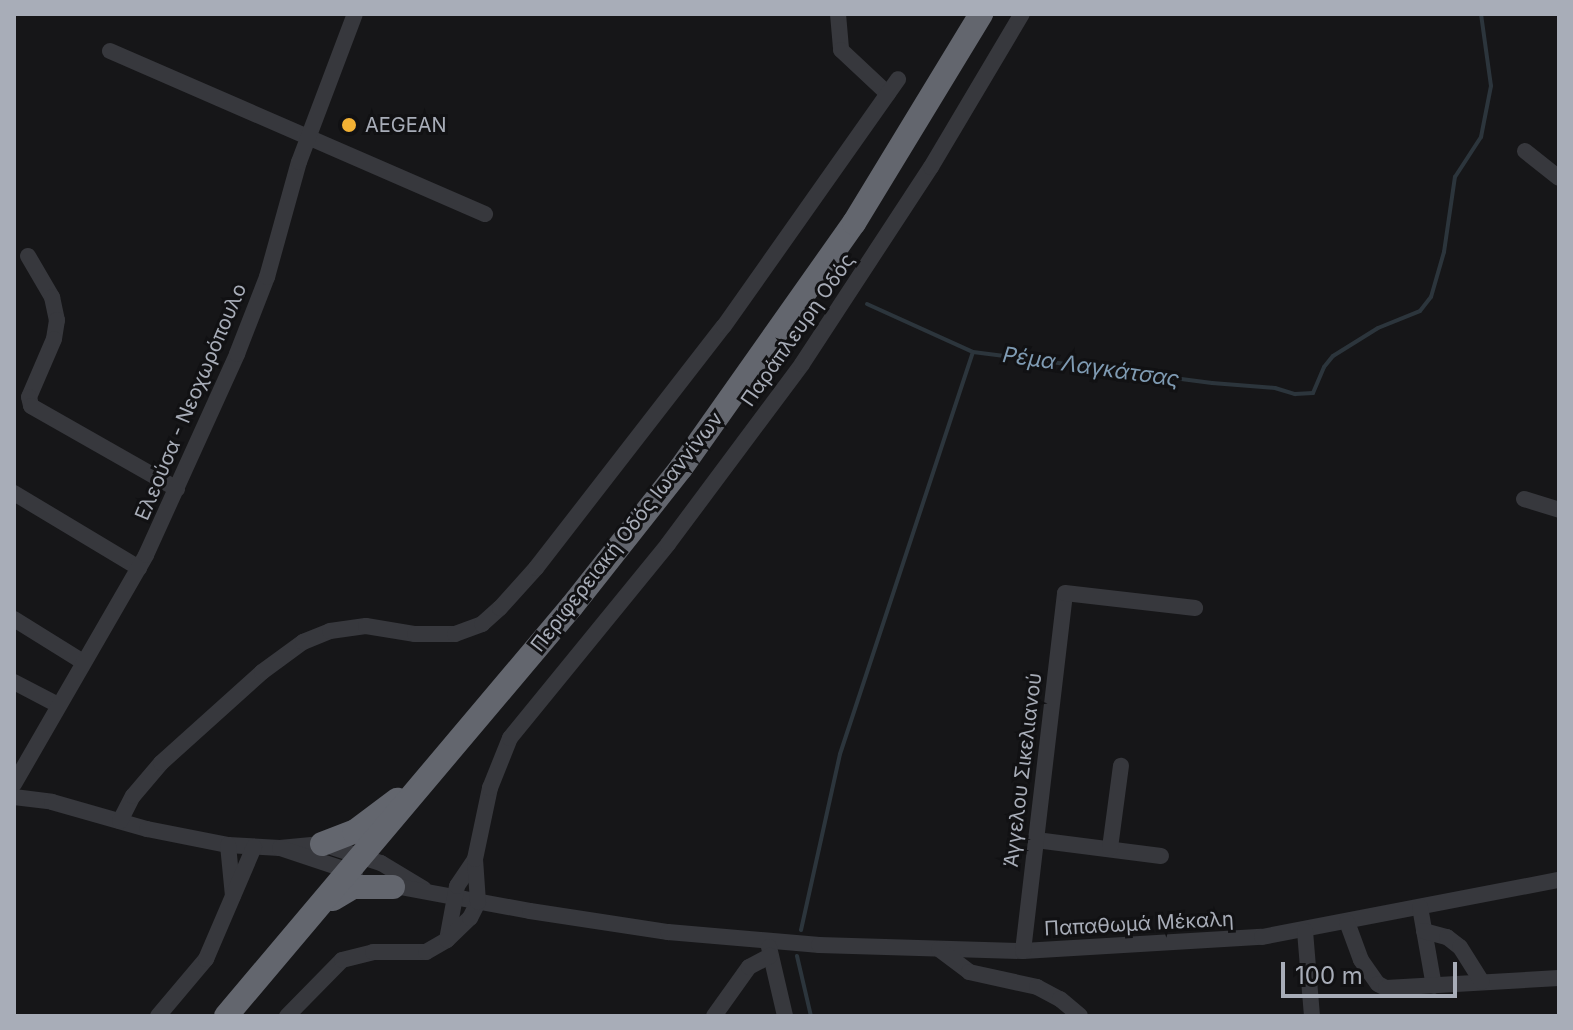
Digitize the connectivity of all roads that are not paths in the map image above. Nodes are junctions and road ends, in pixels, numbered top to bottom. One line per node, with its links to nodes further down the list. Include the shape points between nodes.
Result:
1 (355, 14): 8 (street, Ελεούσα - Νεοχωρόπουλο)
2 (841, 14): 7 (street, via 841,50)
3 (981, 14): 24 (highway, Περιφερειακή Οδός Ιωαννίνων, via 879,185 744,381 602,569)
4 (1022, 14): 35 (street, Παράπλευρη Οδός, via 923,180 802,364 668,544 510,738 494,773)
5 (110, 51): 8 (street)
6 (898, 79): 7 (street)
7 (888, 94): 27 (street, via 724,326 500,608 482,624 455,634 358,626 303,642 161,763)
8 (307, 137): 11 (street); 13 (street, Ελεούσα - Νεοχωρόπουλο, via 250,323)
9 (1525, 151): 10 (street)
10 (1559, 178)
11 (485, 214)
12 (28, 256): 13 (street, via 52,297 57,320 29,397 31,406)
13 (177, 489): 17 (street, Ελεούσα - Νεοχωρόπουλο)
14 (14, 493): 17 (street)
15 (1524, 499): 16 (street)
16 (1559, 510)
17 (139, 568): 20 (street, Ελεούσα - Νεοχωρόπουλο)
18 (1195, 608): 28 (street, Άγγελου Σικελιανού, via 1065,593)
19 (14, 619): 20 (street)
20 (83, 662): 22 (street, Ελεούσα - Νεοχωρόπουλο)
21 (14, 682): 22 (street)
22 (58, 705): 25 (street, Ελεούσα - Νεοχωρόπουλο)
23 (1121, 766): 33 (street)
24 (425, 781): 29 (highway, via 354,832); 36 (highway, Περιφερειακή Οδός Ιωαννίνων)
25 (14, 784)
26 (14, 797): 27 (street)
27 (120, 821): 30 (street)
28 (1036, 840): 33 (street); 51 (street, Άγγελου Σικελιανού)
29 (322, 844): 32 (street); 36 (street)
30 (228, 845): 31 (street); 41 (street)
31 (254, 847): 32 (street); 41 (street)
32 (280, 848): 36 (street)
33 (1110, 848): 34 (street)
34 (1161, 856)
35 (475, 859): 40 (street, Παράπλευρη Οδός); 42 (street, Παράπλευρη Οδός)
36 (357, 864): 38 (street); 39 (street, via 386,865); 44 (highway, Περιφερειακή Οδός Ιωαννίνων)
37 (1559, 880): 43 (street, Παπαθωμά Μέκαλη)
38 (393, 887): 39 (street); 44 (highway, via 353,887)
39 (425, 890): 40 (street, Παπαθωμά Μέκαλη)
40 (454, 897): 42 (street, Παπαθωμά Μέκαλη); 48 (street, Παράπλευρη Οδός)
41 (233, 898): 55 (street, via 206,959)
42 (478, 902): 48 (street); 49 (street, Παπαθωμά Μέκαλη)
43 (1420, 907): 45 (street, Παπαθωμά Μέκαλη); 47 (street)
44 (315, 912): 56 (highway, Περιφερειακή Οδός Ιωαννίνων)
45 (1347, 922): 46 (street, Παπαθωμά Μέκαλη); 54 (street, via 1361,960 1378,984 1393,989)
46 (1305, 931): 51 (street, Παπαθωμά Μέκαλη); 61 (street)
47 (1424, 931): 53 (street, via 1460,947); 54 (street)
48 (447, 940): 57 (street, via 426,952 373,952 342,960)
49 (769, 948): 50 (street, Παπαθωμά Μέκαλη); 58 (street); 59 (street)
50 (939, 949): 51 (street, Παπαθωμά Μέκαλη); 60 (street, via 969,972 1037,987)
51 (1023, 951)
52 (1559, 978): 53 (street)
53 (1482, 982): 54 (street)
54 (1434, 986)
55 (158, 1016)
56 (226, 1016)
57 (287, 1016)
58 (714, 1016)
59 (785, 1016)
60 (1080, 1016)
61 (1312, 1016)

